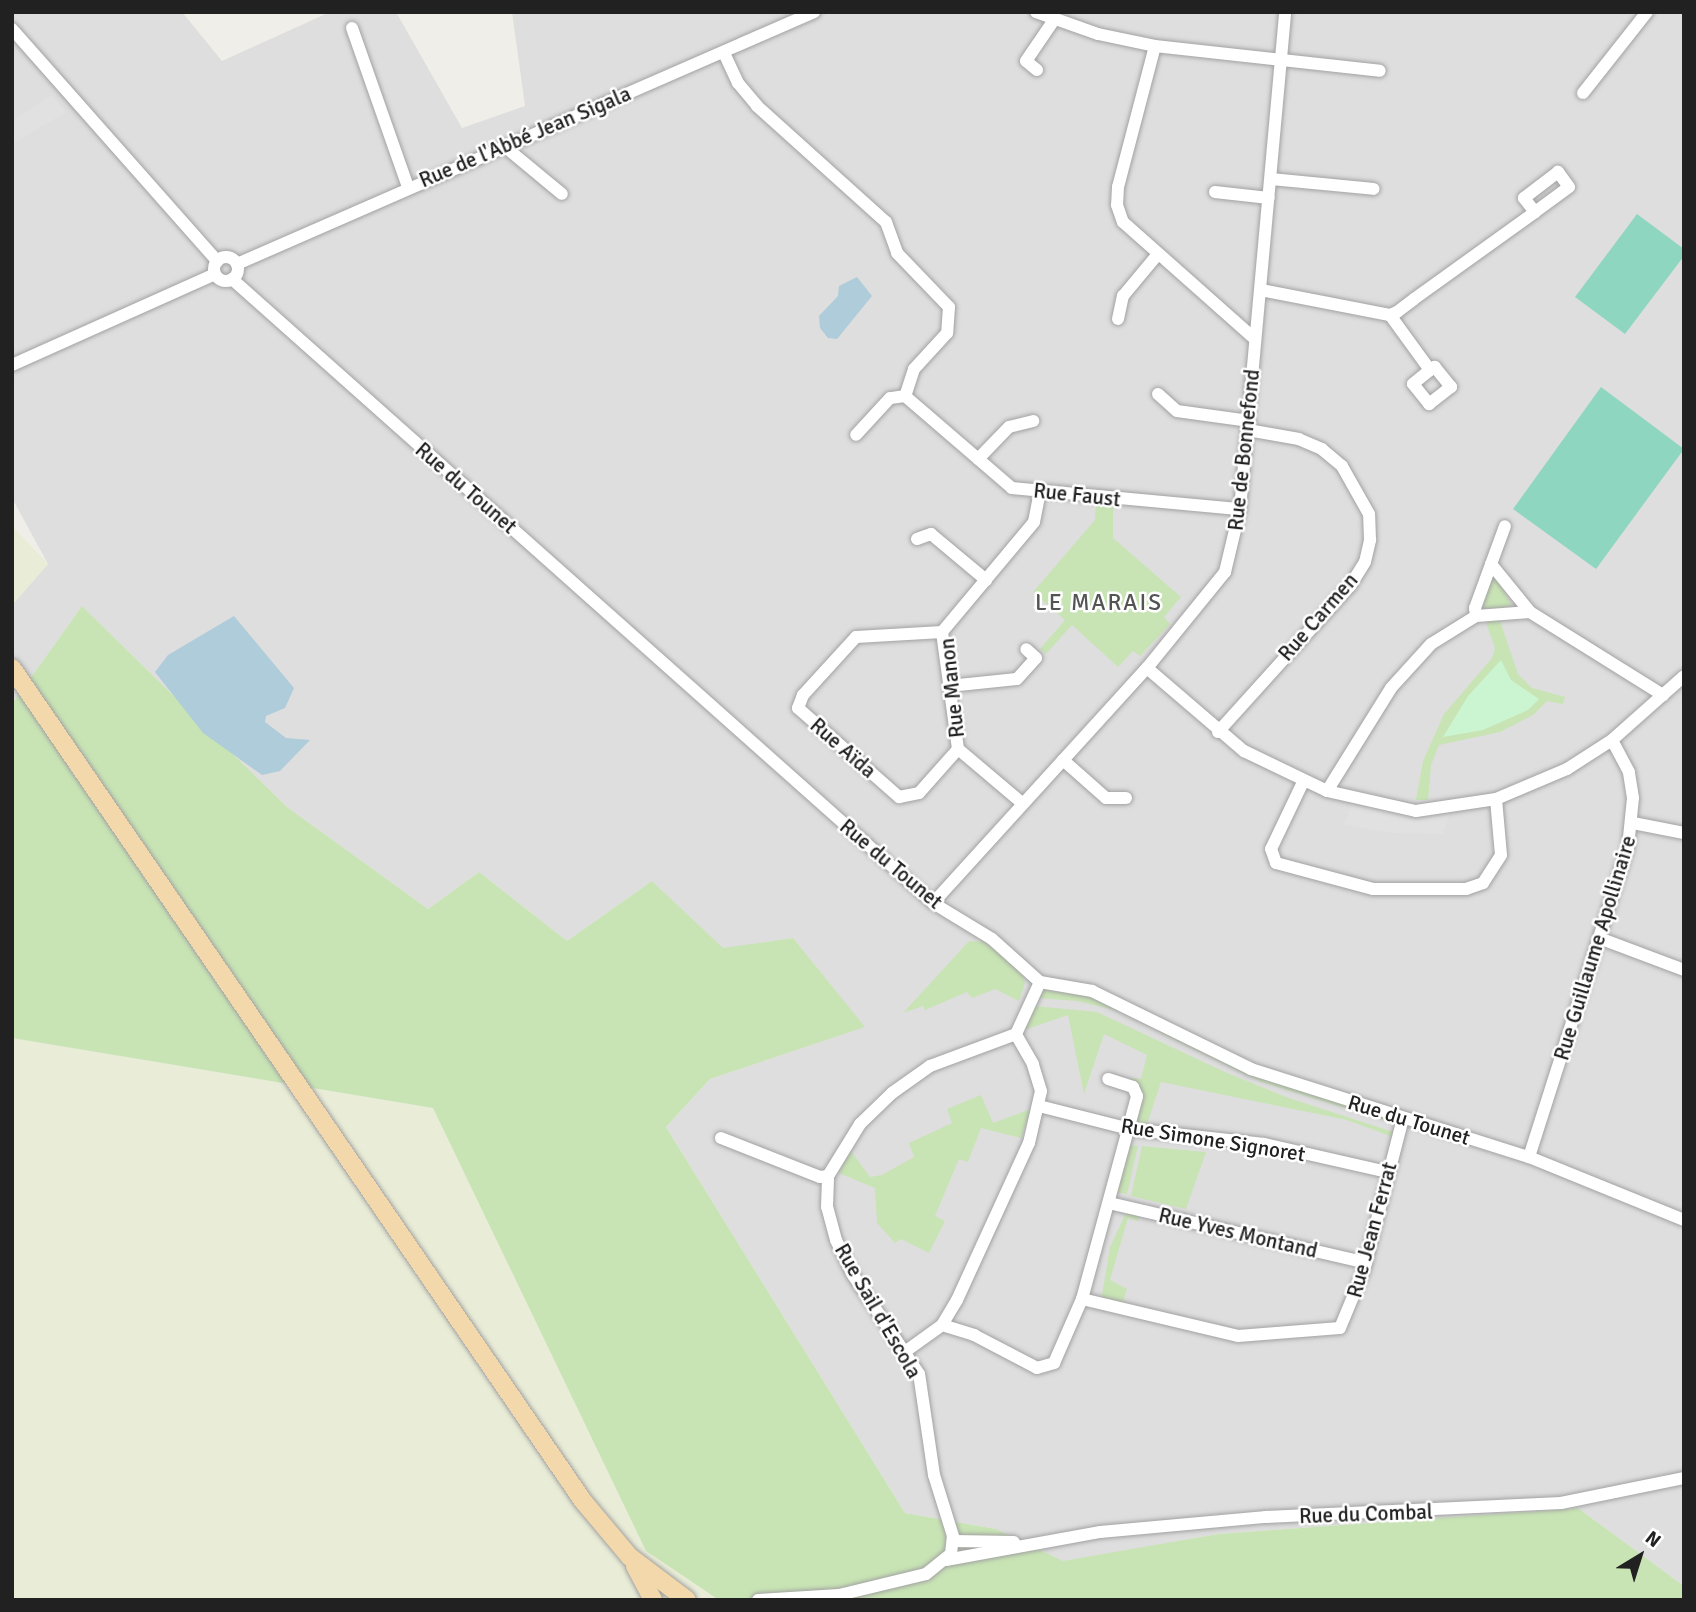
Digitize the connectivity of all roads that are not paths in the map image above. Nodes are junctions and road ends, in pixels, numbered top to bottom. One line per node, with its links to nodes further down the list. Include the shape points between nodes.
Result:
1 (814, 12): 9 (street, Rue de l'Abbé Jean Sigala)
2 (1036, 12): 5 (street)
3 (1285, 12): 10 (street, Rue de Bonnefond)
4 (1647, 12): 13 (street)
5 (1054, 20): 8 (street); 11 (street, via 1026,61)
6 (352, 28): 16 (street)
7 (12, 29): 24 (street)
8 (1155, 46): 10 (street); 22 (street, via 1117,205 1123,222)
9 (724, 53): 14 (street, Rue de l'Abbé Jean Sigala); 33 (street, via 738,83 757,106 886,222 905,264 949,307 947,332 914,369)
10 (1282, 63): 12 (street); 15 (street, Rue de Bonnefond)
11 (1037, 70)
12 (1380, 71)
13 (1583, 93)
14 (505, 146): 16 (street, Rue de l'Abbé Jean Sigala); 19 (street)
15 (1271, 179): 17 (street); 20 (street, Rue de Bonnefond)
16 (408, 187): 23 (street, Rue de l'Abbé Jean Sigala)
17 (1374, 189)
18 (1214, 192): 20 (street)
19 (562, 194)
20 (1269, 198): 26 (street, Rue de Bonnefond)
21 (1535, 212): 27 (street)
22 (1158, 254): 28 (street, via 1123,296); 29 (street)
23 (237, 264): 24 (street, via 229,257); 25 (street)
24 (216, 267): 25 (street, via 224,281); 30 (street)
25 (232, 279): 64 (street, Rue du Tounet)
26 (1261, 290): 27 (street); 29 (street, Rue de Bonnefond)
27 (1390, 315): 31 (street)
28 (1118, 319)
29 (1255, 340): 35 (street, Rue de Bonnefond)
30 (12, 365)
31 (1430, 370)
32 (1158, 394): 35 (street, Rue Carmen, via 1177,411)
33 (905, 396): 36 (street, via 890,398); 37 (street, Rue Faust)
34 (1033, 421): 37 (street, via 1009,427)
35 (1248, 425): 39 (street, Rue de Bonnefond); 53 (street, Rue Carmen, via 1322,449 1342,466 1369,514 1370,540 1365,562 1350,586)
36 (856, 435)
37 (978, 459): 38 (street, Rue Faust, via 1012,488)
38 (1040, 492): 39 (street, Rue Faust); 43 (street, Rue Manon, via 1034,522)
39 (1240, 509): 49 (street, Rue de Bonnefond, via 1226,572)
40 (1505, 526): 42 (street)
41 (917, 539): 43 (street, via 931,534)
42 (1491, 564): 44 (street); 45 (street)
43 (986, 580): 46 (street, Rue Manon)
44 (1530, 612): 45 (street); 52 (street)
45 (1476, 616): 58 (street, via 1431,644 1391,688)
46 (942, 632): 51 (street, Rue Manon); 55 (street, Rue Aïda, via 856,637 803,695 799,708 899,797 919,793)
47 (1026, 649): 51 (street, via 1036,658 1017,679)
48 (12, 668): 86 (main road, via 531,1427)
49 (1147, 668): 53 (street); 56 (street, Rue de Bonnefond)
50 (1684, 676): 52 (street)
51 (949, 686): 55 (street, Rue Manon)
52 (1663, 695): 54 (street)
53 (1217, 732): 57 (street)
54 (1612, 740): 60 (street, via 1567,769); 62 (street, Rue Guillaume Apollinaire, via 1629,772)
55 (958, 749): 61 (street, Rue Manon)
56 (1063, 760): 59 (street, via 1106,799); 61 (street, Rue de Bonnefond)
57 (1303, 782): 58 (street); 60 (street, via 1271,849 1276,863 1373,889 1466,888 1483,883 1501,855)
58 (1327, 791): 60 (street, via 1416,811)
59 (1126, 798)
60 (1496, 799)
61 (1023, 803): 64 (street, Rue de Bonnefond)
62 (1633, 823): 63 (street); 65 (street, Rue Guillaume Apollinaire)
63 (1684, 833)
64 (933, 903): 67 (street, Rue du Tounet, via 992,939)
65 (1599, 939): 66 (street); 74 (street, Rue Guillaume Apollinaire)
66 (1684, 970)
67 (1040, 982): 68 (street); 71 (street, Rue du Tounet, via 1092,991 1251,1069)
68 (1016, 1034): 70 (street, via 1033,1064 1041,1091); 76 (street, via 930,1066 892,1093 860,1124)
69 (1108, 1079): 72 (street, via 1136,1090)
70 (1039, 1106): 72 (street, Rue Simone Signoret); 81 (street, via 1009,1192)
71 (1403, 1118): 74 (street, Rue du Tounet); 75 (street, Rue Jean Ferrat)
72 (1130, 1129): 75 (street, Rue Simone Signoret, via 1264,1144); 77 (street)
73 (721, 1138): 76 (street, via 820,1177)
74 (1529, 1157): 78 (street, Rue du Tounet)
75 (1387, 1172): 79 (street, Rue Jean Ferrat)
76 (828, 1176): 82 (street, Rue Sail d'Escola, via 827,1207 836,1240 853,1275)
77 (1109, 1203): 79 (street, Rue Yves Montand); 80 (street)
78 (1684, 1220)
79 (1366, 1263): 80 (street, Rue Jean Ferrat, via 1345,1324 1332,1331 1238,1336)
80 (1082, 1299): 81 (street, via 1060,1353 1048,1366 1037,1368 974,1335)
81 (942, 1325): 82 (street)
82 (905, 1351): 85 (street, Rue Sail d'Escola, via 919,1374 934,1475)
83 (1684, 1478): 84 (street, Rue du Combal, via 1549,1504 1266,1517)
84 (1046, 1540): 85 (street, Rue du Combal); 87 (street, Rue du Combal)
85 (954, 1541): 87 (street)
86 (630, 1557): 88 (main road); 89 (main road)
87 (946, 1560): 91 (street, Rue du Combal, via 926,1574 839,1595)
88 (653, 1600)
89 (687, 1600): 90 (main road)
90 (703, 1600)
91 (758, 1600)

